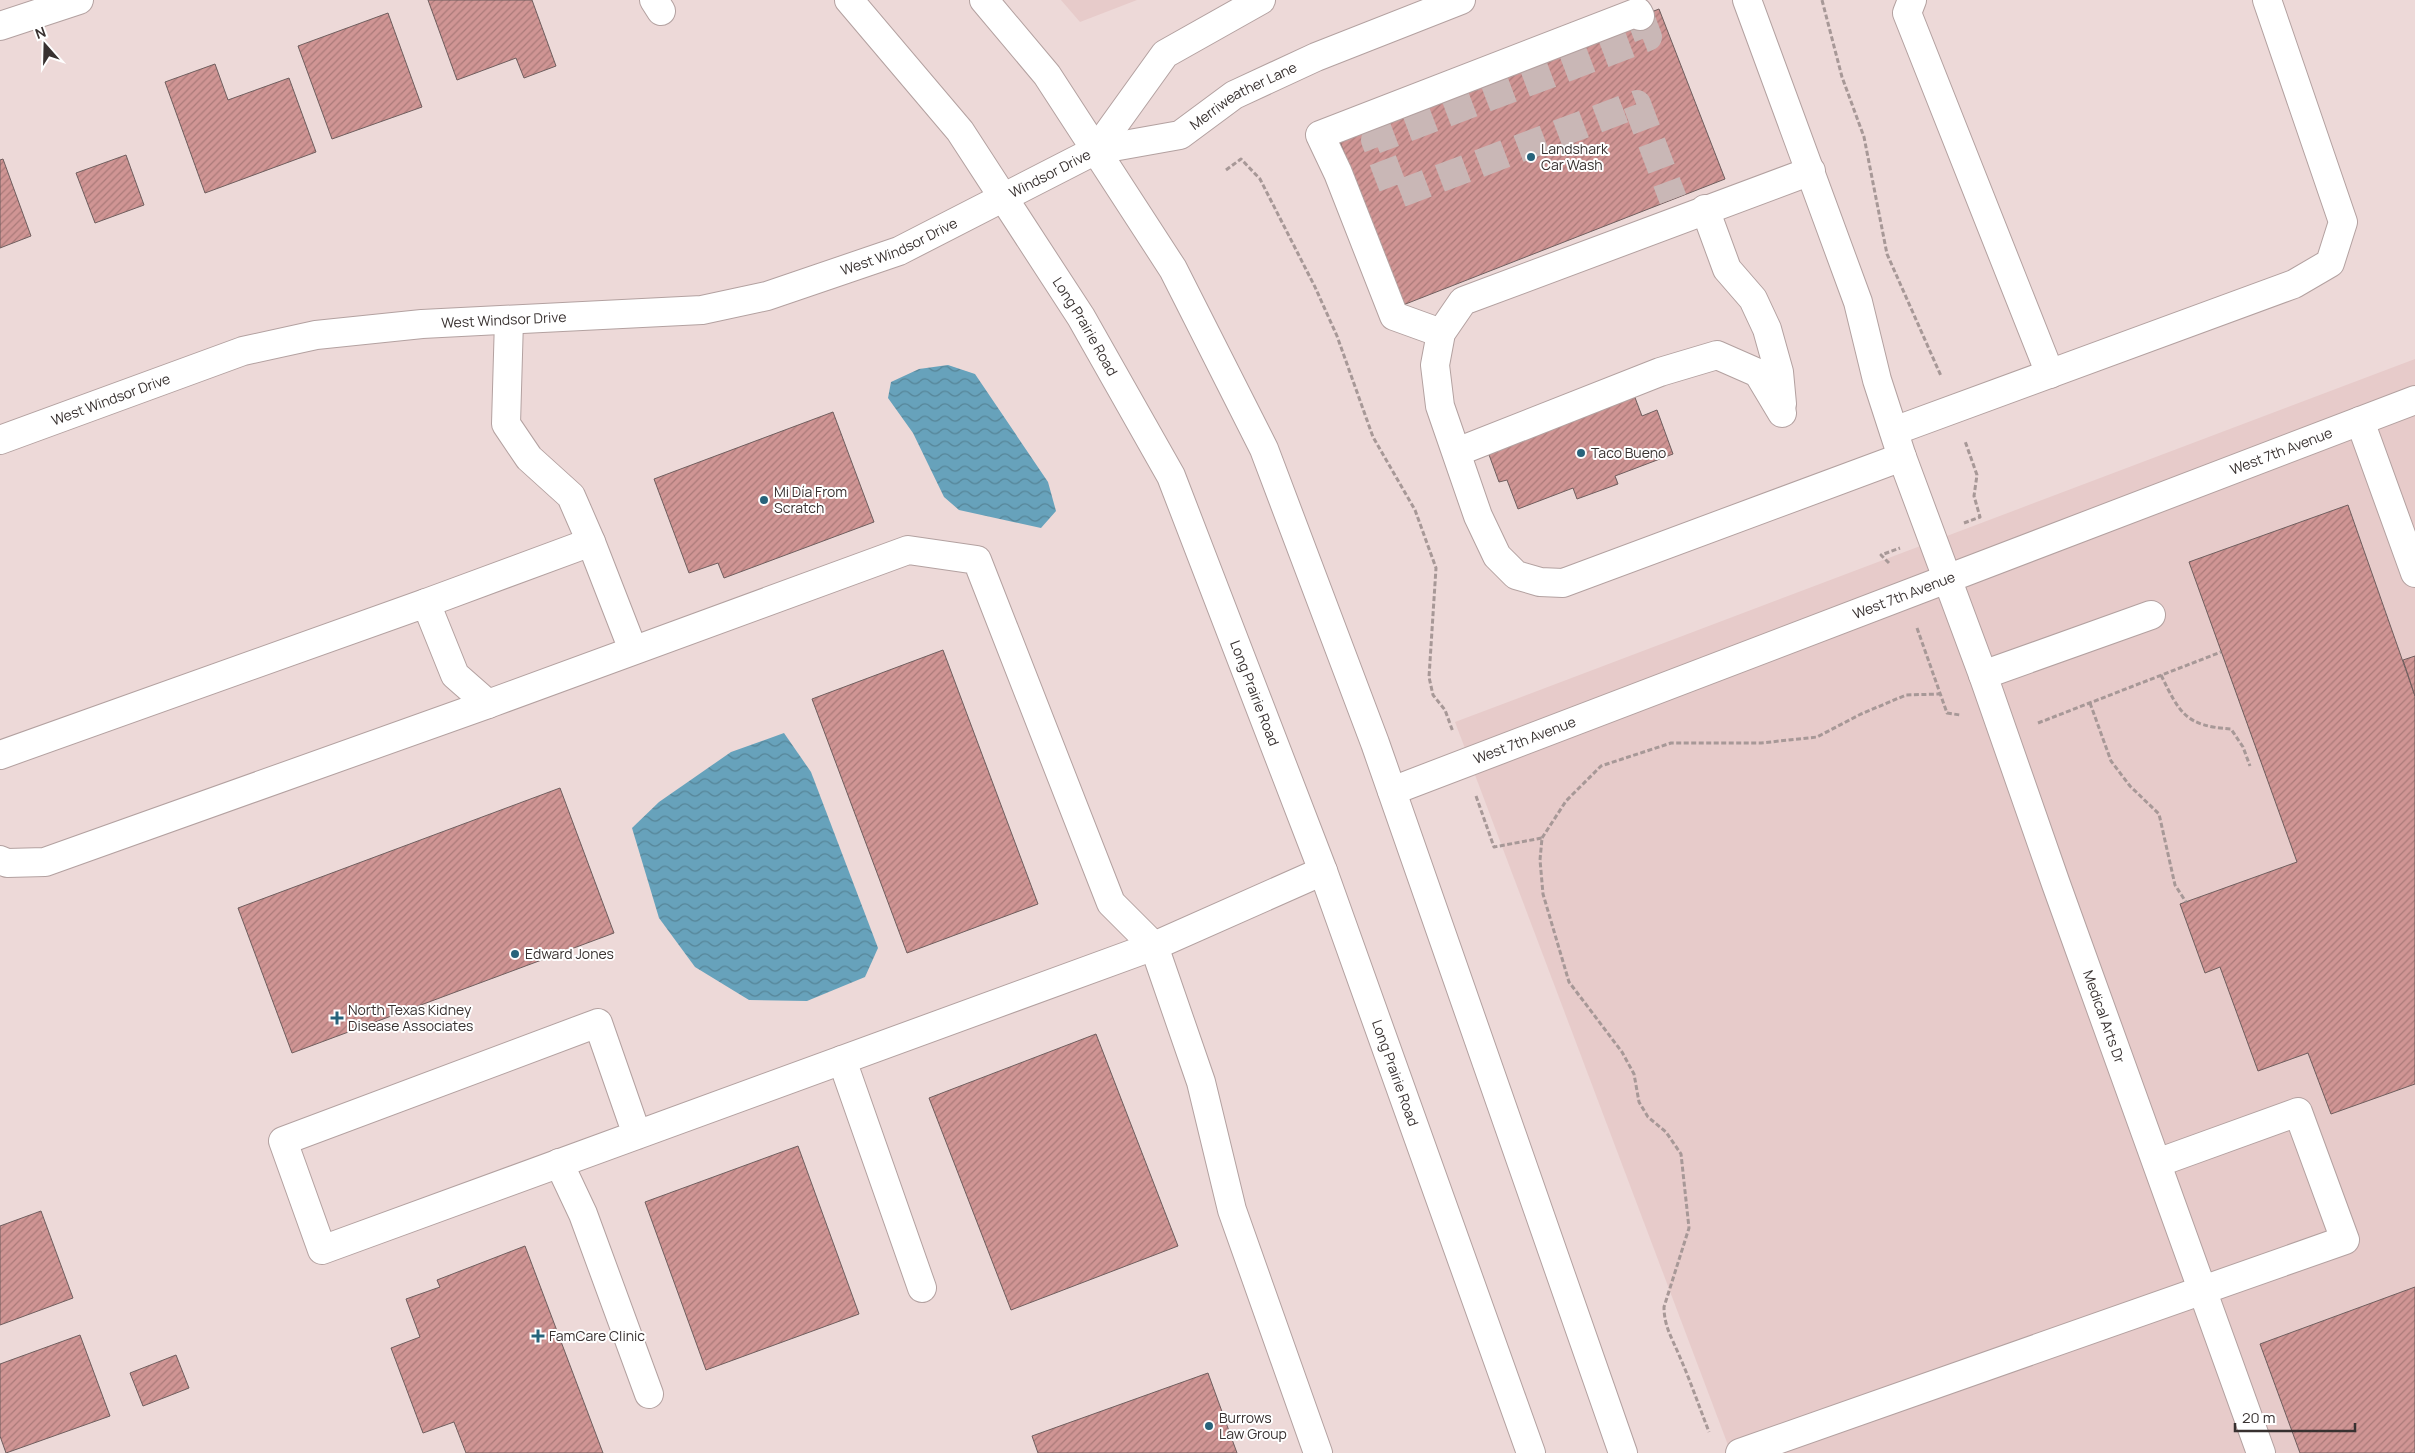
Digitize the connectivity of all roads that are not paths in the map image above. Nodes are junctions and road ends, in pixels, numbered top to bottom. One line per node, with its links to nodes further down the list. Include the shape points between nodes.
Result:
1 (79, 0): 10 (main road)
2 (849, 0): 13 (main road, Long Prairie Road, via 960,131)
3 (984, 0): 11 (main road, via 1047,75)
4 (1261, 0): 11 (main road, via 1165,54)
5 (1461, 0): 11 (main road, Merriweather Lane, via 1316,57 1234,95 1180,135)
6 (1747, 0): 12 (main road, Medical Arts Dr)
7 (1912, 0): 17 (main road, via 1907,13)
8 (2268, 0): 17 (main road, via 2343,222 2330,263 2294,284)
9 (1640, 16): 16 (main road, via 1638,12 1320,136 1338,173 1394,316)
10 (0, 26)
11 (1096, 150): 13 (main road, Windsor Drive); 32 (main road, via 1173,269 1264,449)
12 (1811, 171): 14 (main road); 21 (main road, Medical Arts Dr, via 1858,302 1877,380)
13 (1004, 199): 15 (main road, West Windsor Drive, via 899,251 767,296 702,310); 34 (main road, Long Prairie Road, via 1081,317 1171,476)
14 (1686, 209): 16 (main road, via 1463,301); 22 (main road, via 1727,269 1753,299 1767,329 1779,372 1782,413 1758,373 1717,355 1660,372)
15 (509, 320): 20 (main road, West Windsor Drive, via 422,324 316,335 243,351); 23 (main road, via 506,424 529,458 570,496)
16 (1442, 333): 22 (main road, via 1435,365 1440,406)
17 (2050, 374): 21 (main road, via 1954,409)
18 (2415, 400): 19 (main road, West 7th Avenue)
19 (2360, 421): 24 (main road); 25 (main road, West 7th Avenue)
20 (0, 440)
21 (1898, 444): 22 (main road, via 1564,583 1540,582 1516,575 1497,556 1478,516); 25 (main road, Medical Arts Dr)
22 (1457, 452)
23 (592, 542): 26 (main road); 28 (main road)
24 (2415, 573)
25 (1947, 579): 29 (main road, Medical Arts Dr); 32 (main road, West 7th Avenue)
26 (426, 603): 30 (main road, via 455,675); 31 (main road)
27 (2151, 615): 29 (main road)
28 (633, 650): 30 (main road); 35 (main road, via 908,550 977,560 1111,903)
29 (1983, 675): 39 (main road, Medical Arts Dr)
30 (488, 704): 33 (main road, via 45,862 7,863)
31 (0, 755)
32 (1392, 791): 45 (main road)
33 (0, 860)
34 (1322, 871): 35 (main road); 44 (main road, Long Prairie Road)
35 (1154, 946): 36 (main road); 43 (main road, via 1201,1082 1232,1210)
36 (842, 1060): 37 (main road); 40 (main road)
37 (637, 1135): 38 (main road); 38 (main road, via 598,1023 282,1142 322,1250)
38 (559, 1163): 42 (main road, via 583,1214)
39 (2157, 1163): 41 (main road, Medical Arts Dr); 41 (main road, via 2298,1112 2342,1231 2345,1240)
40 (922, 1288)
41 (2204, 1292): 46 (main road); 47 (main road, Medical Arts Dr)
42 (649, 1394)
43 (1318, 1453)
44 (1531, 1453)
45 (1623, 1453)
46 (1740, 1453)
47 (2261, 1453)

